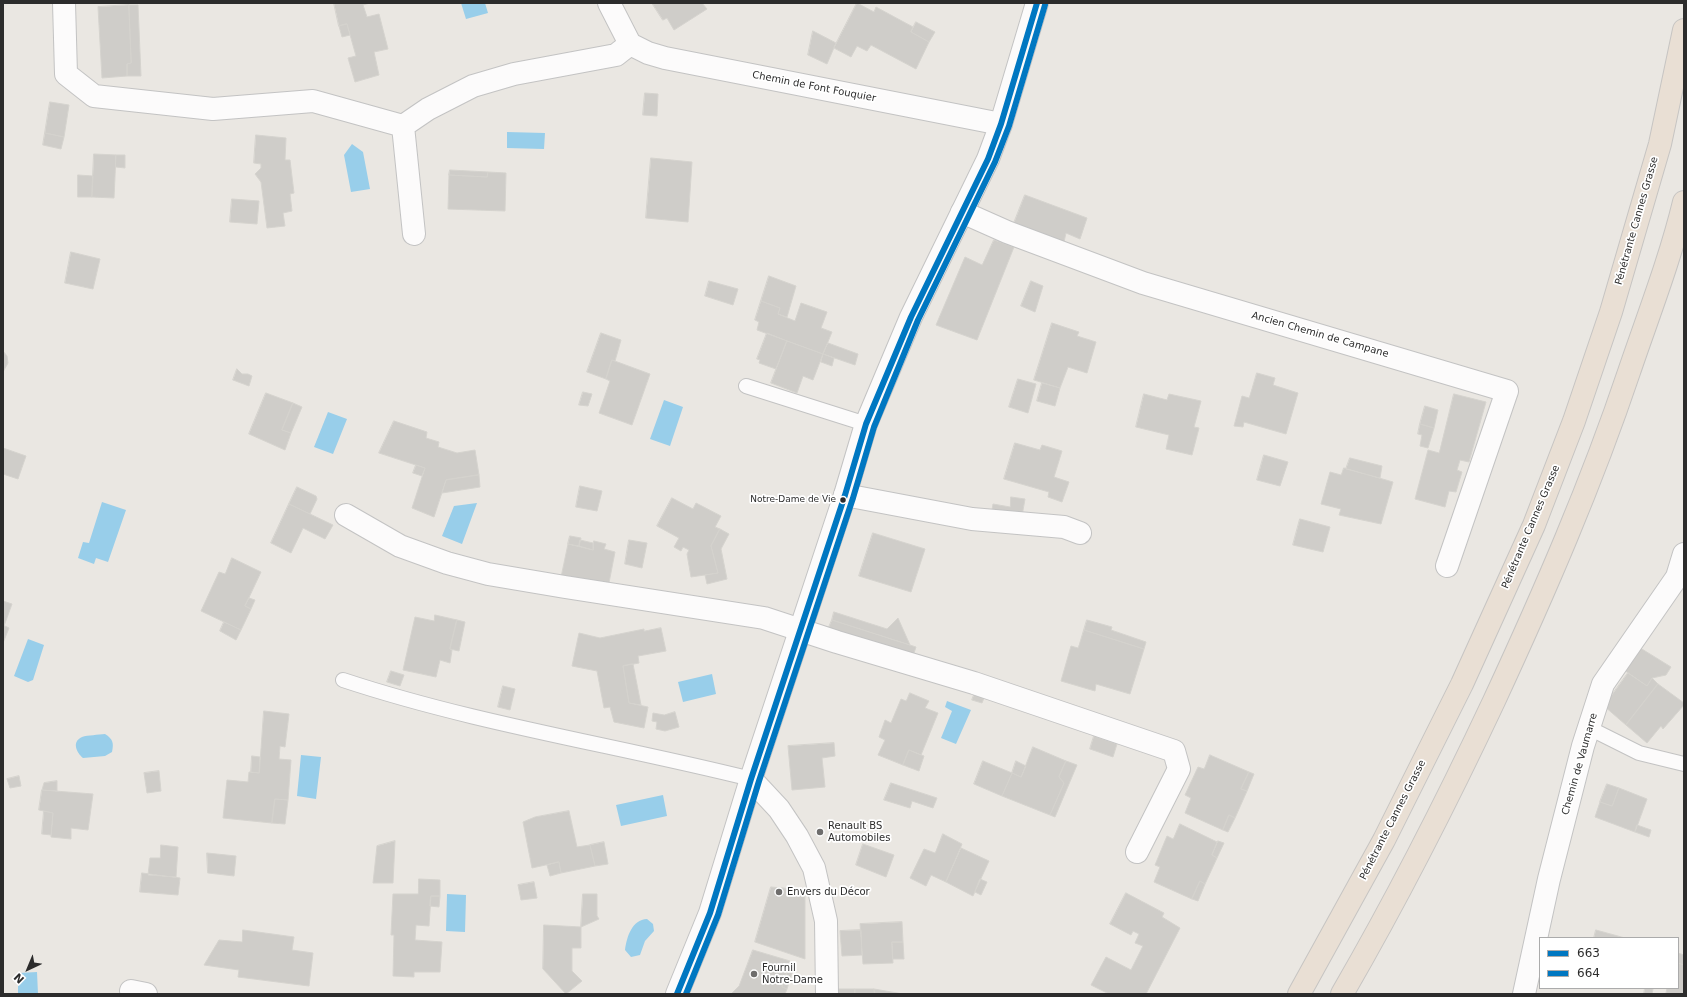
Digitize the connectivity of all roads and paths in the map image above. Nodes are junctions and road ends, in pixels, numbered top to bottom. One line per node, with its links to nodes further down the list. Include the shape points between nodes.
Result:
1 (64, 3): 7 (street, via 66,74 94,96 213,109 313,101)
2 (609, 3): 5 (street)
3 (1037, 3): 6 (street)
4 (1684, 30): 26 (highway, Pénétrante Cannes Grasse, via 1660,144 1611,312 1574,421 1534,525 1462,684 1392,826)
5 (630, 44): 6 (street, Chemin de Font Fouquier, via 665,58); 7 (street, via 616,55 514,74 473,86 428,109)
6 (1001, 124): 9 (street, via 988,159)
7 (403, 126): 10 (street)
8 (1684, 202): 27 (highway, via 1617,409 1582,502 1536,611 1463,766 1384,923)
9 (962, 212): 12 (street, via 912,317); 17 (street, Ancien Chemin de Campane, via 1007,232 1143,283 1507,391)
10 (414, 234)
11 (746, 386): 12 (lane)
12 (866, 424): 13 (street)
13 (845, 495): 15 (street, via 972,519 1064,527); 18 (street)
14 (346, 516): 18 (street, via 400,546 488,574 764,618)
15 (1080, 533)
16 (1684, 554): 20 (street, Chemin de Vaumarre, via 1677,577 1603,684)
17 (1447, 566)
18 (800, 631): 22 (street); 23 (street, via 974,683 1174,751 1178,769)
19 (343, 680): 22 (lane, via 403,700 463,715)
20 (1589, 728): 21 (lane, via 1639,753); 28 (street, Chemin de Vaumarre, via 1549,879)
21 (1684, 764)
22 (751, 779): 24 (street, via 710,913); 25 (street, via 779,809 798,836 814,868 826,921)
23 (1137, 852)
24 (678, 994)
25 (827, 994)
26 (1299, 994)
27 (1342, 994)
28 (1524, 994)

